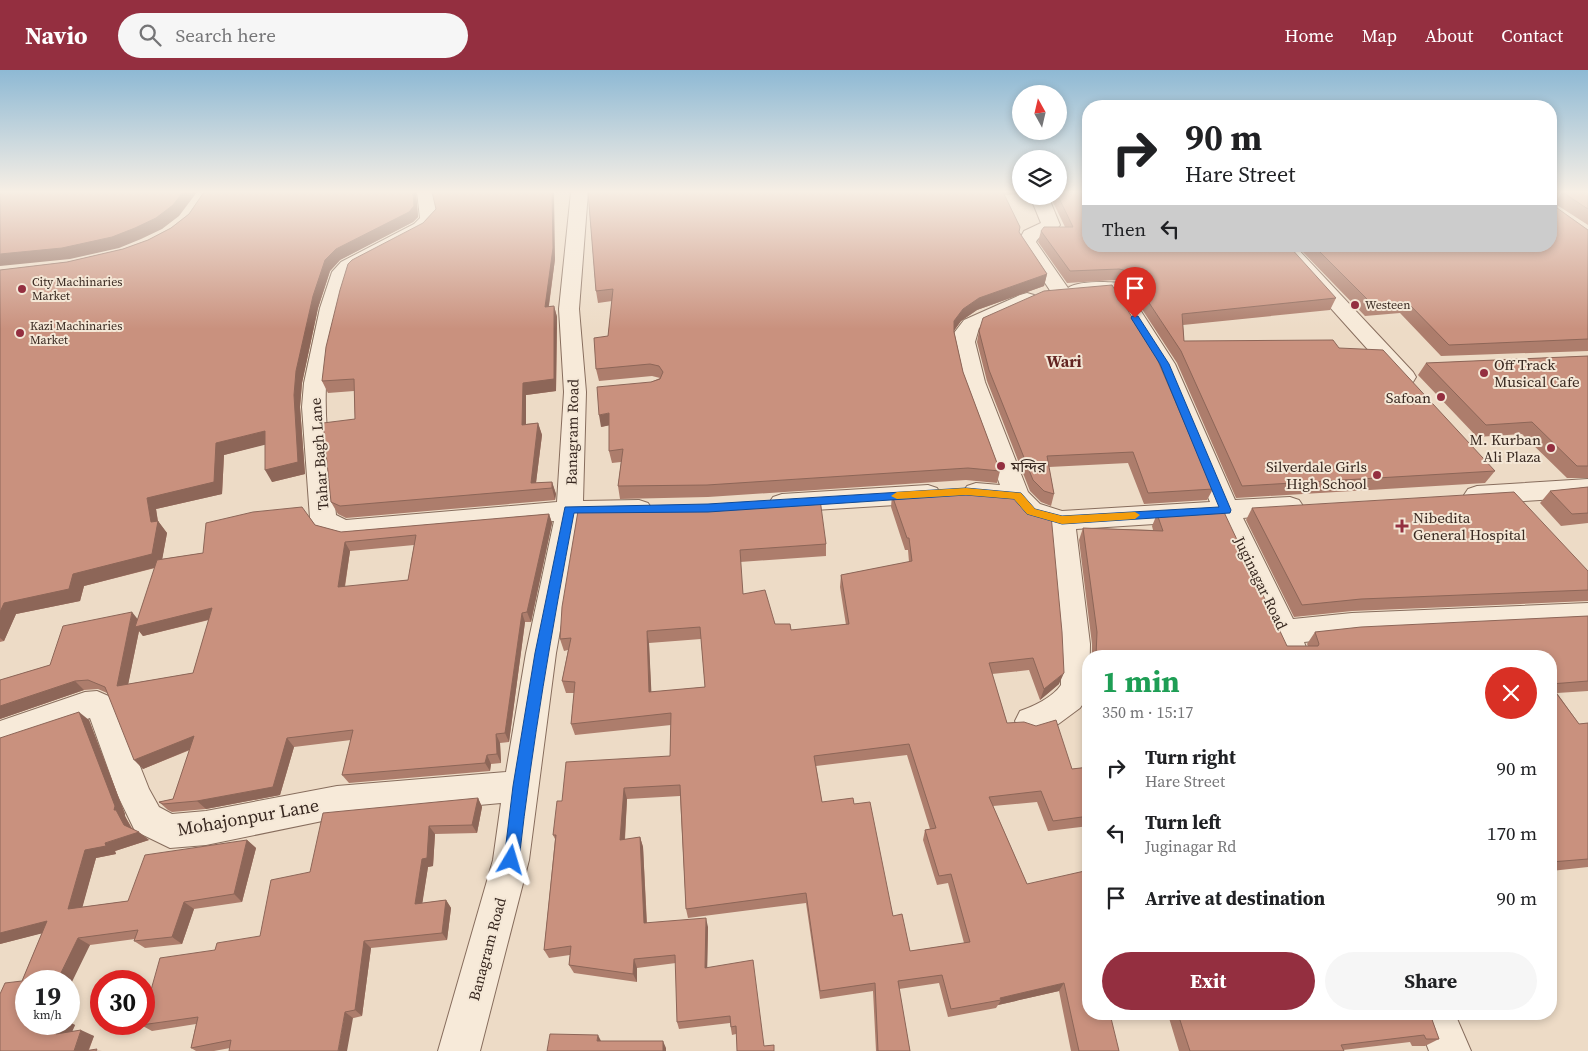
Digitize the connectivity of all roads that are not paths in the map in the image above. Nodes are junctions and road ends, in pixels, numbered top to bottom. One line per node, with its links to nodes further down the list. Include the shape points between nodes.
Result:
1 (401, 238): 17 (street, Tahar Bagh Lane, via 348,266 342,272 330,308 315,383 314,407 324,518 330,526 346,530)
2 (576, 238): 17 (street, Banagram Road, via 569,309 585,391 574,444)
3 (1028, 238): 5 (street, via 1027,242)
4 (1290, 252): 7 (street)
5 (1060, 291): 12 (street, via 1036,295 990,315 971,324 965,333 964,342 974,382); 18 (street, Juginagar Road, via 1116,288 1164,364)
6 (1424, 366): 7 (street)
7 (1395, 367): 8 (street)
8 (1421, 395)
9 (1492, 472): 11 (street)
10 (1588, 488): 11 (street)
11 (1511, 493): 13 (street); 19 (street)
12 (1017, 496): 14 (street, via 952,492); 20 (street, via 1031,512)
13 (1452, 496)
14 (754, 505)
15 (1314, 505): 18 (street)
16 (661, 509): 17 (street)
17 (569, 510): 25 (street, Banagram Road, via 541,653)
18 (1226, 510): 20 (street); 22 (street, Juginagar Road)
19 (1530, 514)
20 (1062, 520): 23 (street, via 1076,644 1077,687 1062,705)
21 (1588, 614): 22 (street, via 1352,625)
22 (1290, 644)
23 (1031, 721)
24 (0, 735): 25 (street, Mohajonpur Lane, via 85,705 97,704 102,708 147,819 170,831 206,828 337,802)
25 (520, 786): 27 (street, Banagram Road, via 511,860)
26 (1437, 1020): 28 (street)
27 (459, 1051)
28 (1450, 1051)

